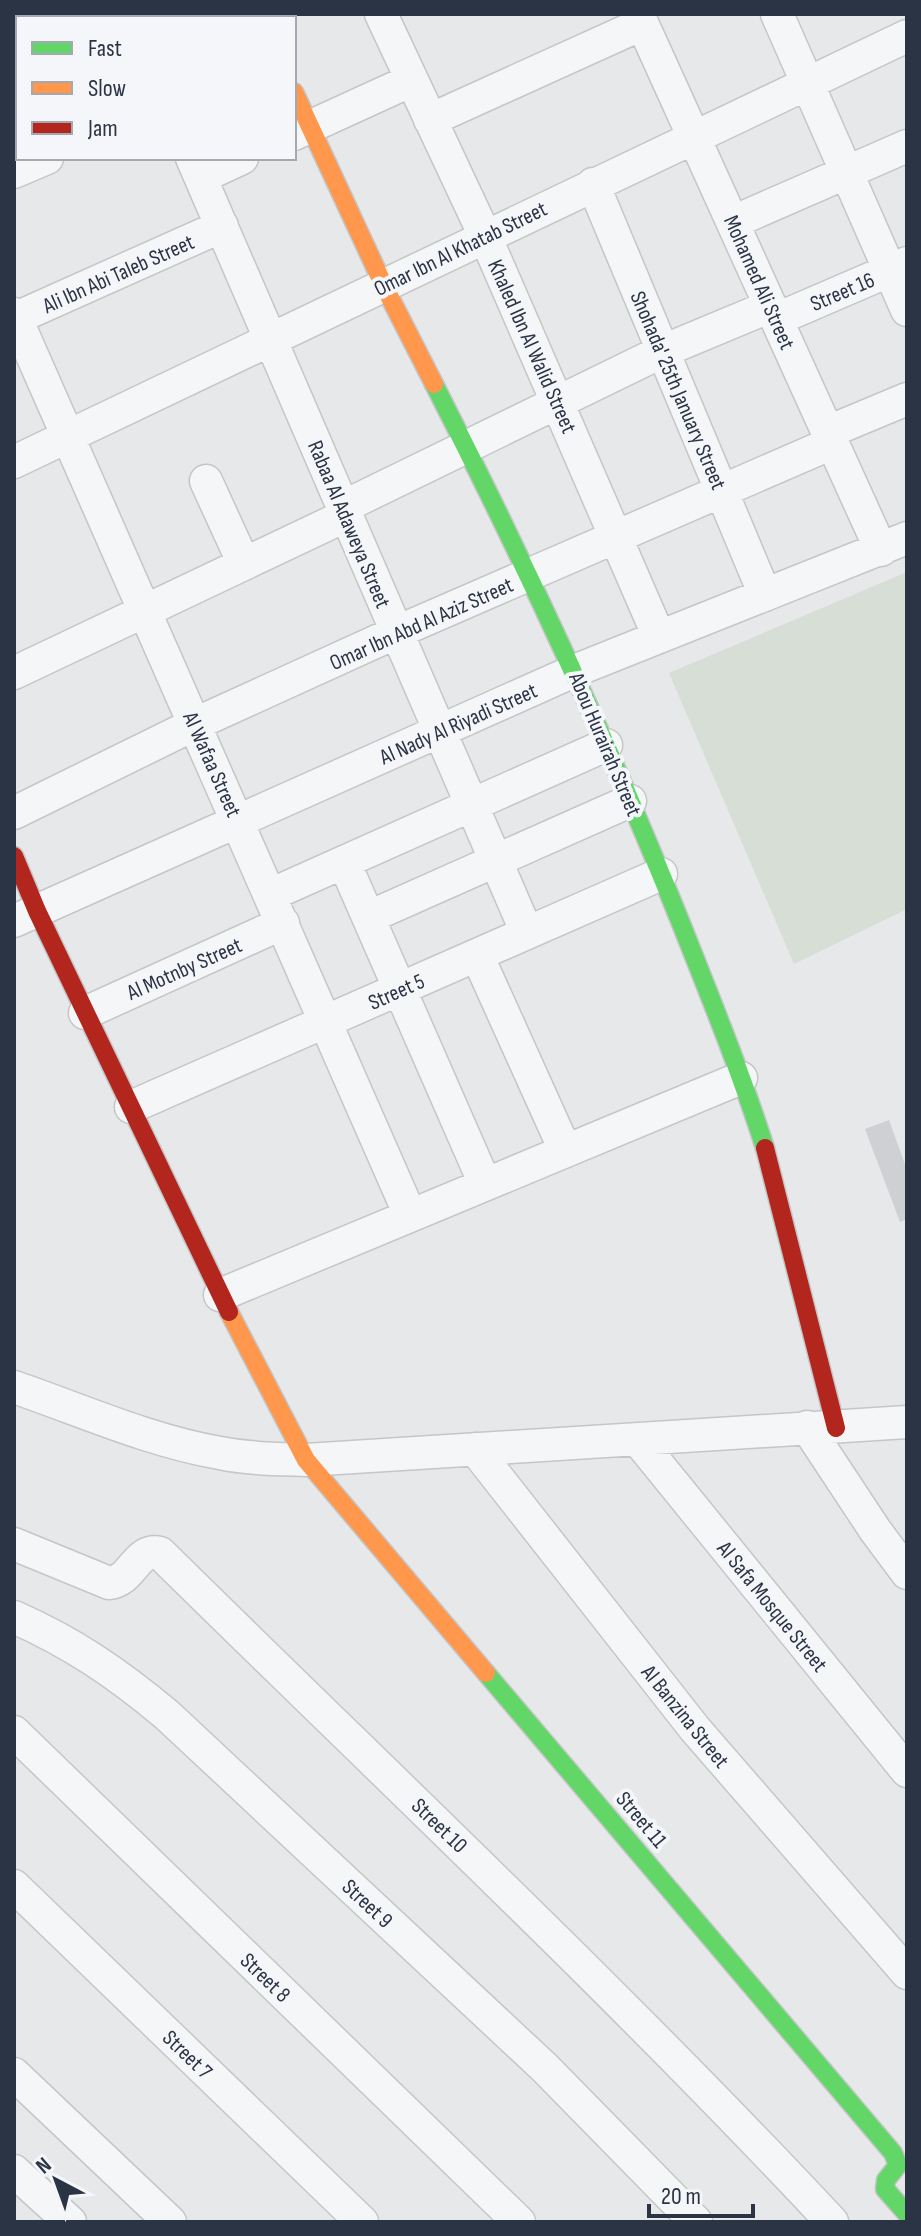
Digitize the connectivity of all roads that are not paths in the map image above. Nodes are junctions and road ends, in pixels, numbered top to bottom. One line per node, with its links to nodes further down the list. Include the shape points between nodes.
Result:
1 (381, 14): 5 (street, Khaled Ibn Al Walid Street)
2 (777, 14): 6 (street)
3 (640, 19): 8 (street); 10 (street, Mohamed Ali Street)
4 (907, 36): 6 (street, Omar Ibn Al Khatab Street)
5 (412, 80): 8 (street, Khaled Ibn Al Walid Street); 9 (street)
6 (806, 82): 10 (street, Omar Ibn Al Khatab Street); 16 (street)
7 (296, 102): 9 (street, Abou Hurairah Street)
8 (430, 120): 20 (street, Khaled Ibn Al Walid Street)
9 (302, 130): 22 (street, Abou Hurairah Street)
10 (694, 136): 17 (street, Omar Ibn Al Khatab Street); 18 (street, Mohamed Ali Street)
11 (907, 146): 16 (street)
12 (42, 160): 15 (street)
13 (233, 160): 14 (street)
14 (196, 168): 19 (street, Rabaa Al Adaweya Street)
15 (14, 172)
16 (847, 173): 18 (street); 21 (street)
17 (593, 184): 20 (street, Omar Ibn Al Khatab Street); 27 (street, Shohada' 25th January Street)
18 (733, 222): 24 (street, Mohamed Ali Street)
19 (222, 226): 25 (street, Ali Ibn Abi Taleb Street); 26 (street, Rabaa Al Adaweya Street)
20 (485, 236): 22 (street, Omar Ibn Al Khatab Street); 29 (street, Khaled Ibn Al Walid Street)
21 (898, 267): 23 (street); 24 (street, Street 16)
22 (383, 284): 26 (street, Omar Ibn Al Khatab Street); 32 (street, Abou Hurairah Street)
23 (907, 310)
24 (774, 312): 27 (street, Street 16); 31 (street, Mohamed Ali Street)
25 (15, 317): 30 (street, Al Wafaa Street)
26 (270, 338): 30 (street, Omar Ibn Al Khatab Street); 36 (street, Rabaa Al Adaweya Street)
27 (663, 351): 29 (street, Street 16); 35 (street, Shohada' 25th January Street)
28 (907, 399): 31 (street, Omar Ibn Abd Al Aziz Street)
29 (557, 403): 32 (street, Street 16); 37 (street, Khaled Ibn Al Walid Street)
30 (68, 435): 33 (street, Omar Ibn Al Khatab Street); 42 (street, Al Wafaa Street)
31 (830, 438): 35 (street, Omar Ibn Abd Al Aziz Street); 38 (street, Mohamed Ali Street)
32 (466, 447): 36 (street, Street 16); 40 (street, Abou Hurairah Street)
33 (14, 462)
34 (206, 481): 39 (street)
35 (721, 491): 37 (street, Omar Ibn Abd Al Aziz Street); 41 (street, Shohada' 25th January Street)
36 (345, 511): 39 (street, Street 16); 43 (street, Rabaa Al Adaweya Street)
37 (616, 537): 40 (street, Omar Ibn Abd Al Aziz Street); 44 (street, Khaled Ibn Al Walid Street)
38 (894, 544): 41 (street, Al Nady Al Riyadi Street)
39 (244, 564): 42 (street, Street 16)
40 (527, 576): 43 (street, Omar Ibn Abd Al Aziz Street); 45 (street, Abou Hurairah Street)
41 (765, 595): 44 (street, Al Nady Al Riyadi Street)
42 (146, 611): 46 (street, Street 16); 47 (street, Al Wafaa Street)
43 (397, 632): 47 (street, Omar Ibn Abd Al Aziz Street); 48 (street, Rabaa Al Adaweya Street)
44 (659, 637): 45 (street, Al Nady Al Riyadi Street)
45 (574, 671): 48 (street, Al Nady Al Riyadi Street); 49 (street, Abou Hurairah Street)
46 (14, 673)
47 (195, 724): 52 (street, Omar Ibn Abd Al Aziz Street); 53 (street, Al Wafaa Street)
48 (440, 731): 51 (street, Rabaa Al Adaweya Street); 53 (street, Al Nady Al Riyadi Street)
49 (606, 745): 50 (street, Abou Hurairah Street); 51 (street, Al Motnby Street)
50 (630, 801): 55 (street); 57 (street, Abou Hurairah Street)
51 (472, 805): 55 (street, Rabaa Al Adaweya Street); 56 (street, Al Motnby Street)
52 (14, 813)
53 (238, 821): 58 (street, Al Wafaa Street); 59 (street, Al Nady Al Riyadi Street)
54 (14, 856): 59 (street)
55 (496, 861): 60 (street); 61 (street, Rabaa Al Adaweya Street)
56 (344, 862): 58 (street, Al Motnby Street); 60 (street)
57 (661, 874): 61 (street, Street 5); 66 (street, Abou Hurairah Street)
58 (276, 909): 64 (street, Al Motnby Street); 65 (street, Al Wafaa Street)
59 (25, 916): 64 (street)
60 (369, 917): 63 (street)
61 (527, 933): 62 (street, Street 5)
62 (477, 955): 63 (street, Street 5); 68 (street)
63 (400, 989): 65 (street, Street 5); 69 (street)
64 (85, 1013): 67 (street)
65 (326, 1021): 67 (street, Street 5); 70 (street, Al Wafaa Street)
66 (741, 1078): 68 (street); 74 (street, Abou Hurairah Street, via 764,1146)
67 (131, 1107): 71 (street)
68 (565, 1150): 69 (street)
69 (485, 1184): 70 (street)
70 (410, 1215): 71 (street)
71 (220, 1295): 77 (street)
72 (14, 1387): 77 (street, via 179,1444)
73 (907, 1422): 74 (street)
74 (822, 1428): 75 (street); 79 (street, via 875,1530)
75 (638, 1440): 76 (street); 82 (street, Al Safa Mosque Street)
76 (475, 1449): 77 (street); 84 (street, Al Banzina Street, via 695,1729)
77 (306, 1460): 87 (street, Street 11, via 893,2153 898,2165 885,2189)
78 (14, 1544): 93 (street, Street 10, via 109,1583 124,1578 144,1554 160,1553 512,1894)
79 (907, 1573)
80 (14, 1617): 92 (street, Street 9, via 97,1660 167,1715 545,2068)
81 (14, 1732): 91 (street, Street 8)
82 (907, 1771)
83 (14, 1886): 90 (street, Street 7)
84 (907, 1973)
85 (14, 2074): 89 (street)
86 (14, 2171): 88 (street)
87 (907, 2214)
88 (70, 2222)
89 (170, 2222)
90 (362, 2222)
91 (519, 2222)
92 (696, 2222)
93 (832, 2222)

